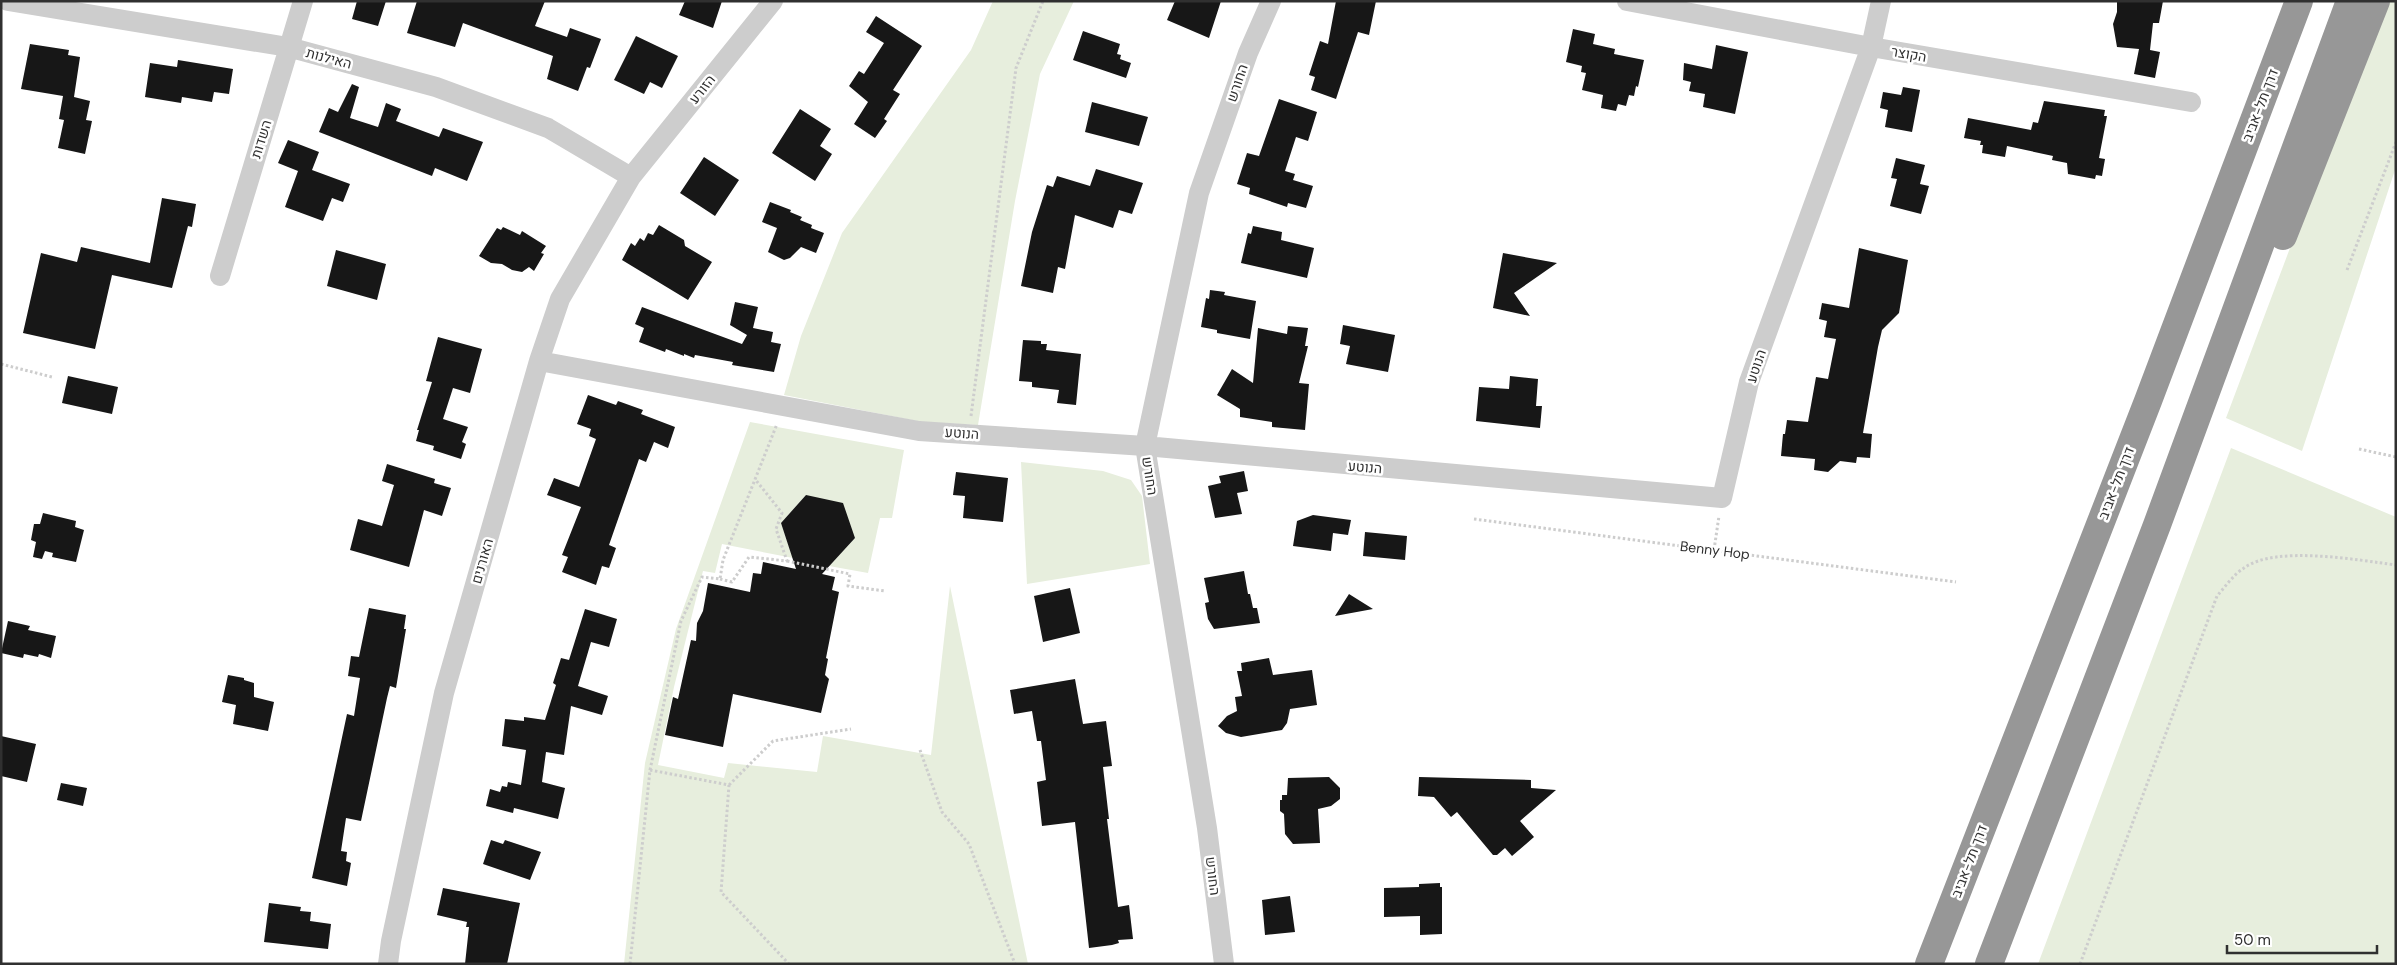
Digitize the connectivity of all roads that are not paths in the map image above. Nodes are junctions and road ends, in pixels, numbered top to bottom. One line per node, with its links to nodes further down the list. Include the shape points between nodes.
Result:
1 (8, 1): 10 (street, האילנות)
2 (303, 1): 10 (street, השדות)
3 (773, 1): 13 (street, הזורע)
4 (1271, 1): 16 (street, החורש, via 1248,53 1199,193)
5 (1628, 1): 11 (street, הקוצר)
6 (1881, 1): 11 (street, הנוטע)
7 (2299, 1): 20 (highway, דרך תל-אביב)
8 (2350, 1): 17 (highway)
9 (2376, 1): 17 (highway, via 2238,350)
10 (288, 47): 13 (street, האילנות, via 436,87 548,128); 14 (street, השדות)
11 (1871, 47): 12 (street, הקוצר); 16 (street, הנוטע, via 1749,382 1722,498)
12 (2191, 102)
13 (631, 177): 15 (street, האורנים, via 560,299)
14 (220, 276)
15 (539, 361): 16 (street, הנוטע, via 919,431); 18 (street, האורנים, via 444,693)
16 (1145, 446): 19 (street, החורש, via 1204,810)
17 (2157, 526): 21 (highway)
18 (388, 964)
19 (1224, 964)
20 (1929, 964)
21 (1989, 964)

